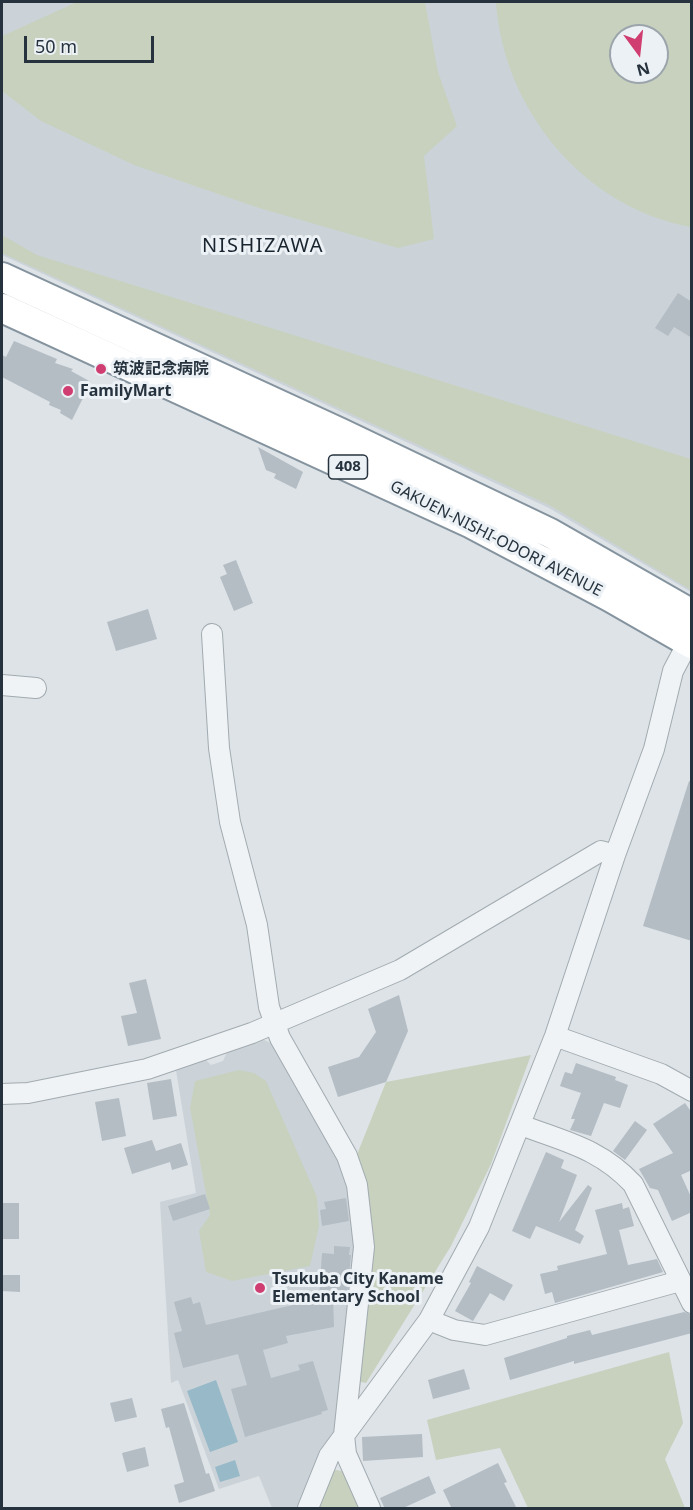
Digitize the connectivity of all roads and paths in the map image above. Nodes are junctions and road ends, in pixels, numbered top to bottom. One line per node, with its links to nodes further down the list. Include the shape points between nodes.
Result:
1 (2, 278): 4 (highway, GAKUEN-NISHI-ODORI AVENUE / 408, via 550,533)
2 (2, 308): 4 (highway, GAKUEN-NISHI-ODORI AVENUE / 408, via 472,524 610,597)
3 (212, 634): 8 (street, via 219,748 230,822 257,926)
4 (691, 634): 7 (street, via 673,670 654,748)
5 (2, 685): 6 (street)
6 (36, 688)
7 (615, 855): 8 (street, via 601,851 400,970); 9 (street)
8 (274, 1023): 11 (street, via 147,1069 28,1093); 16 (street, via 347,1156 357,1185 364,1247)
9 (555, 1036): 10 (street, via 661,1074); 12 (street)
10 (692, 1091)
11 (2, 1094)
12 (520, 1125): 13 (street, via 593,1151 618,1168 633,1184); 15 (street, via 479,1227)
13 (680, 1281): 14 (street); 15 (street, via 485,1335 454,1330)
14 (692, 1303)
15 (429, 1320): 16 (street)
16 (344, 1435): 17 (street, via 329,1456); 18 (street, via 346,1454)
17 (308, 1509)
18 (370, 1509)

